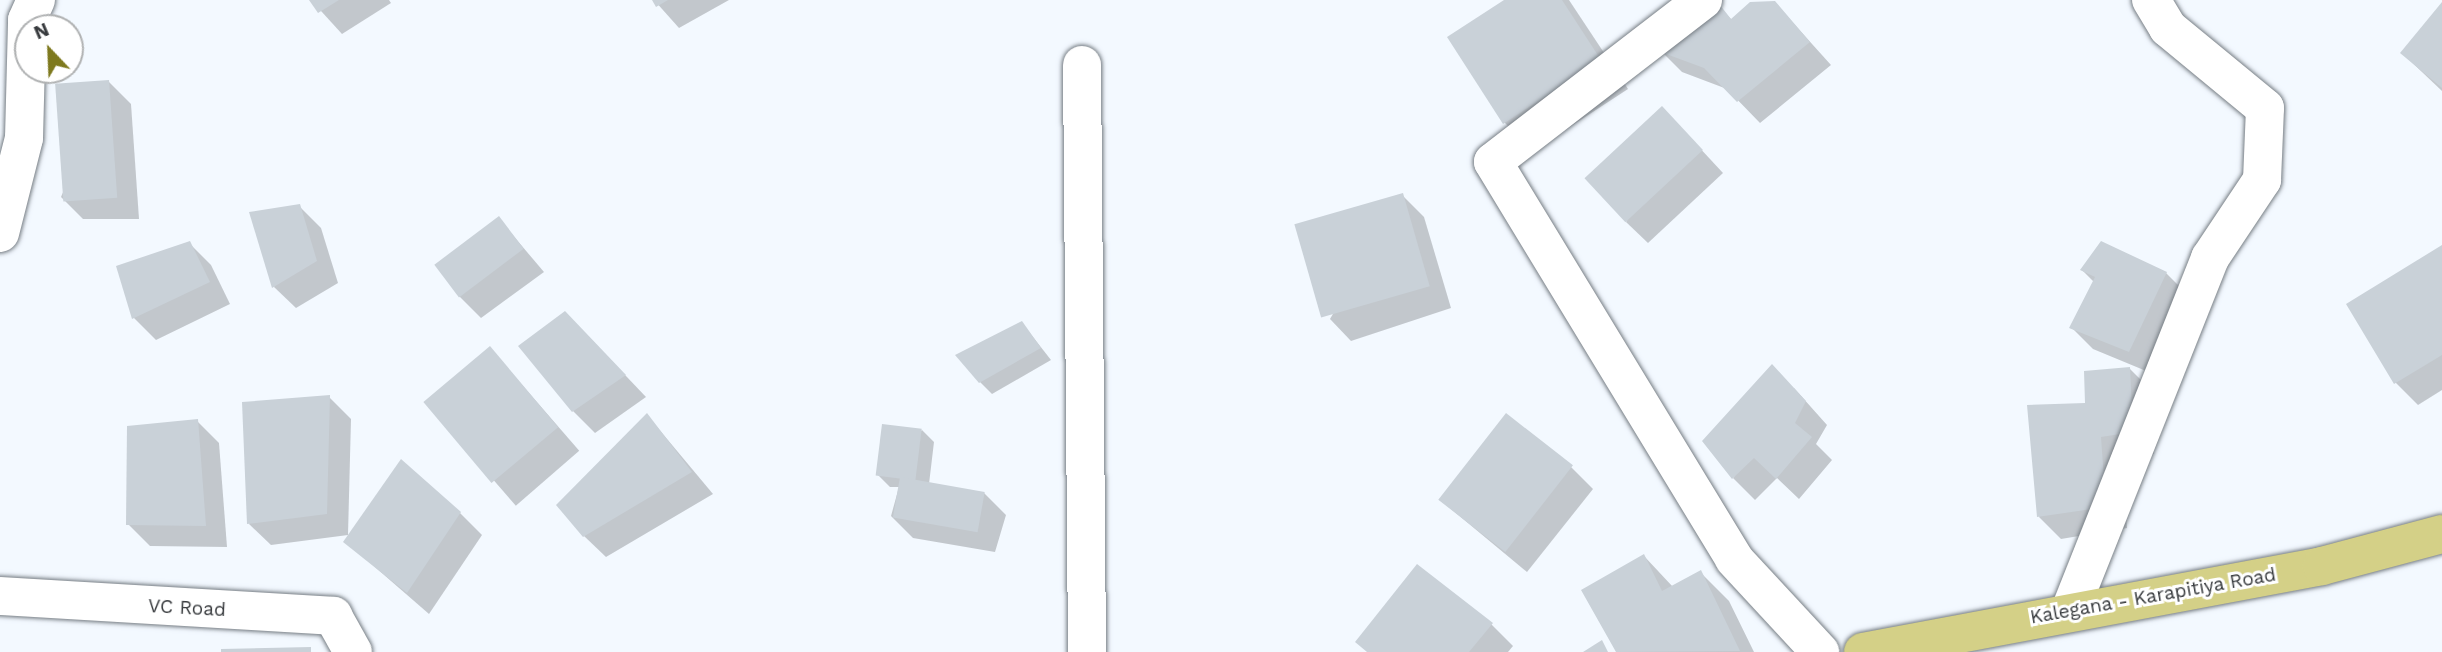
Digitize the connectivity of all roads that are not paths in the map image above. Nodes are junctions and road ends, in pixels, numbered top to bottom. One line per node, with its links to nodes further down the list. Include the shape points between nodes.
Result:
1 (36, 0): 5 (street, via 27,20 24,138)
2 (1703, 0): 11 (street, via 1493,163 1734,559)
3 (2151, 0): 8 (street, via 2168,28 2265,108 2262,180 2210,258)
4 (1082, 65): 10 (street)
5 (0, 233)
6 (2442, 534): 8 (main road, Kalegana - Karapitiya Road, via 2322,566)
7 (0, 596): 9 (street, VC Road, via 333,616)
8 (2070, 610): 12 (main road, Kalegana - Karapitiya Road)
9 (353, 652)
10 (1087, 652)
11 (1820, 652)
12 (1863, 652)

